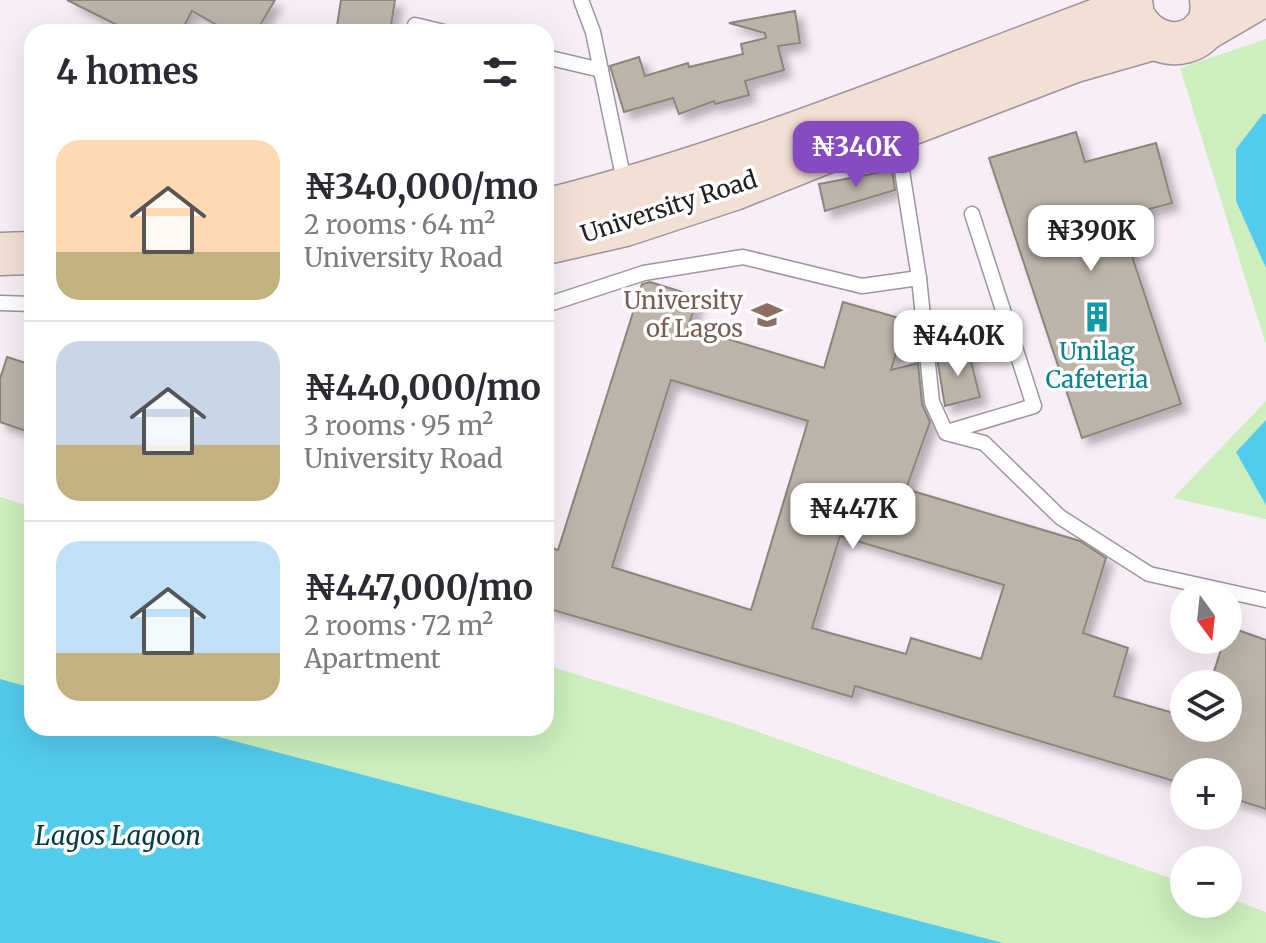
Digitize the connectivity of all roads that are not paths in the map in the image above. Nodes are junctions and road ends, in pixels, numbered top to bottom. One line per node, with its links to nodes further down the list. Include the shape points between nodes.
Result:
1 (581, 0): 6 (lane)
2 (1255, 0): 4 (main road)
3 (1139, 15): 4 (main road, via 1165,44 1191,40); 7 (main road, University Road, via 1075,61); 8 (main road, University Road)
4 (1207, 16)
5 (554, 59): 6 (lane)
6 (601, 70): 8 (lane)
7 (895, 130): 11 (main road, University Road, via 721,194); 14 (lane)
8 (626, 190): 9 (main road, University Road)
9 (554, 208)
10 (972, 214): 20 (lane, via 1034,406)
11 (554, 241)
12 (24, 253): 13 (main road)
13 (0, 254)
14 (919, 278): 17 (lane, via 862,286 743,257 644,273); 20 (lane, via 932,402)
15 (24, 281): 16 (main road)
16 (0, 282)
17 (554, 302)
18 (0, 303): 19 (lane)
19 (24, 304)
20 (946, 433): 21 (lane, via 984,443 1060,517 1149,574)
21 (1266, 600)

